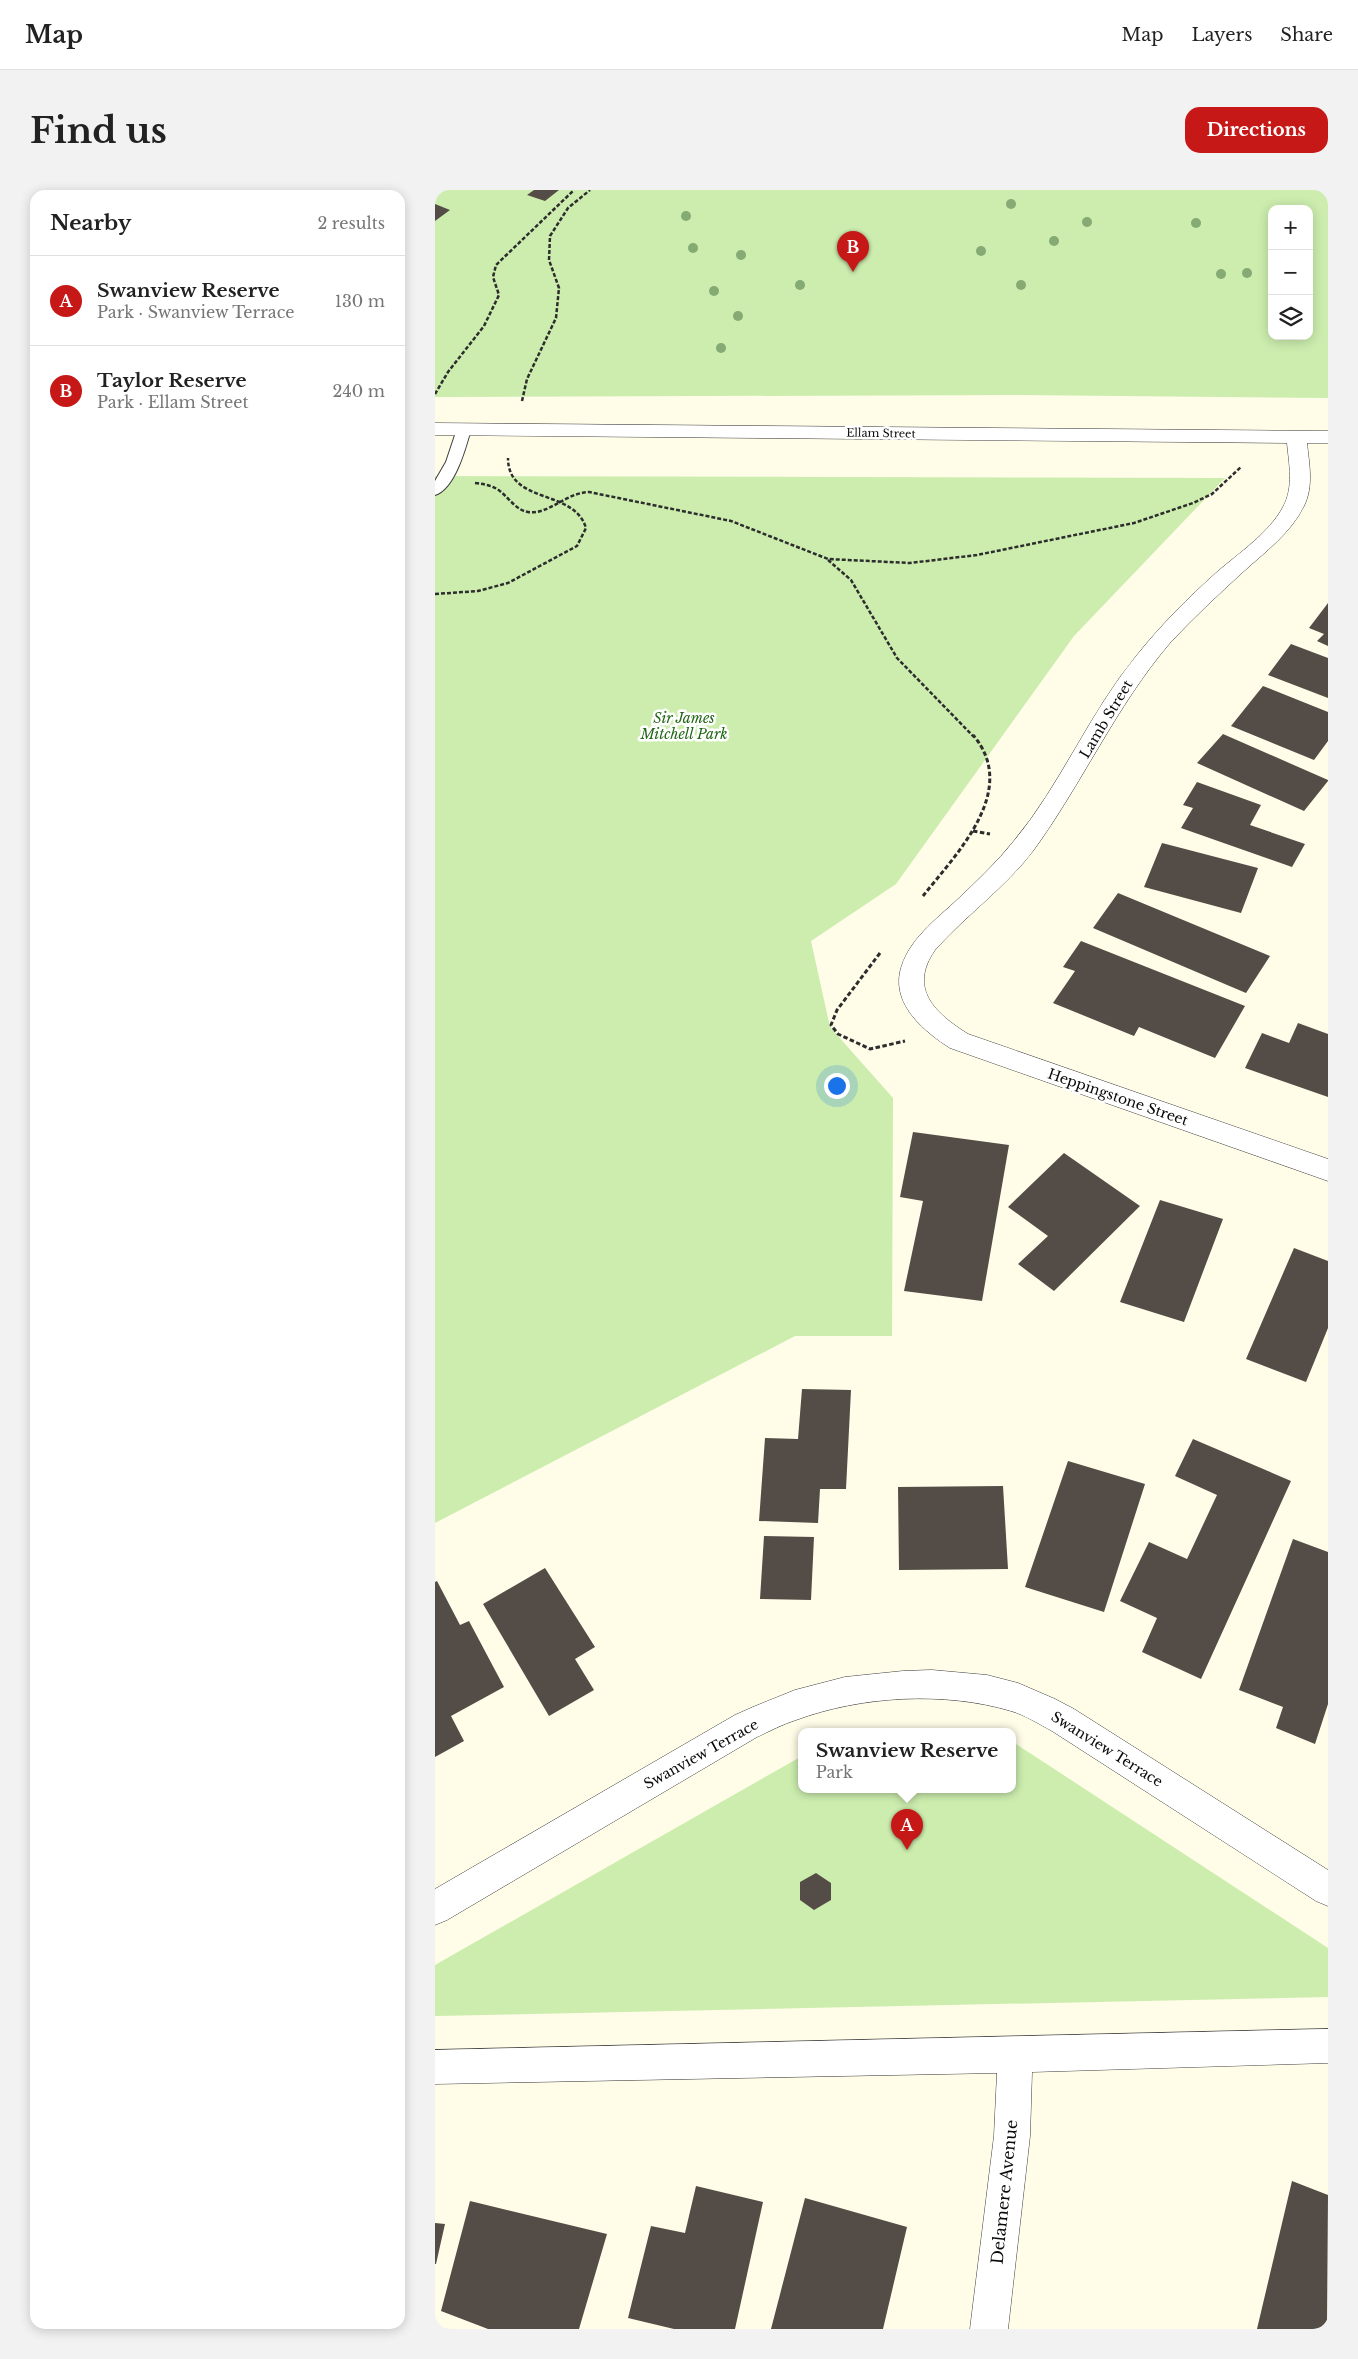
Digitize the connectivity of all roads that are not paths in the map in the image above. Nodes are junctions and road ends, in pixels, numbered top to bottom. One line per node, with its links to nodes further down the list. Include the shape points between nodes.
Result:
1 (435, 429): 2 (street, Ellam Street)
2 (464, 430): 3 (street, Ellam Street); 5 (lane)
3 (1296, 437): 4 (street, Ellam Street); 6 (street, Lamb Street, via 1299,494 1289,515 1161,639 1113,703 1078,765 1023,847 927,943 916,959 912,975)
4 (1328, 437)
5 (440, 486)
6 (919, 1006): 7 (street, Heppingstone Street, via 937,1028 959,1041)
7 (1328, 1170)
8 (1328, 1889): 9 (street, Swanview Terrace, via 1037,1706 1009,1696 935,1684 841,1694 797,1705 746,1726)
9 (435, 1908)
10 (1328, 2046): 11 (street)
11 (1015, 2055): 12 (street); 13 (street, Delamere Avenue, via 1012,2136)
12 (435, 2067)
13 (989, 2329)

